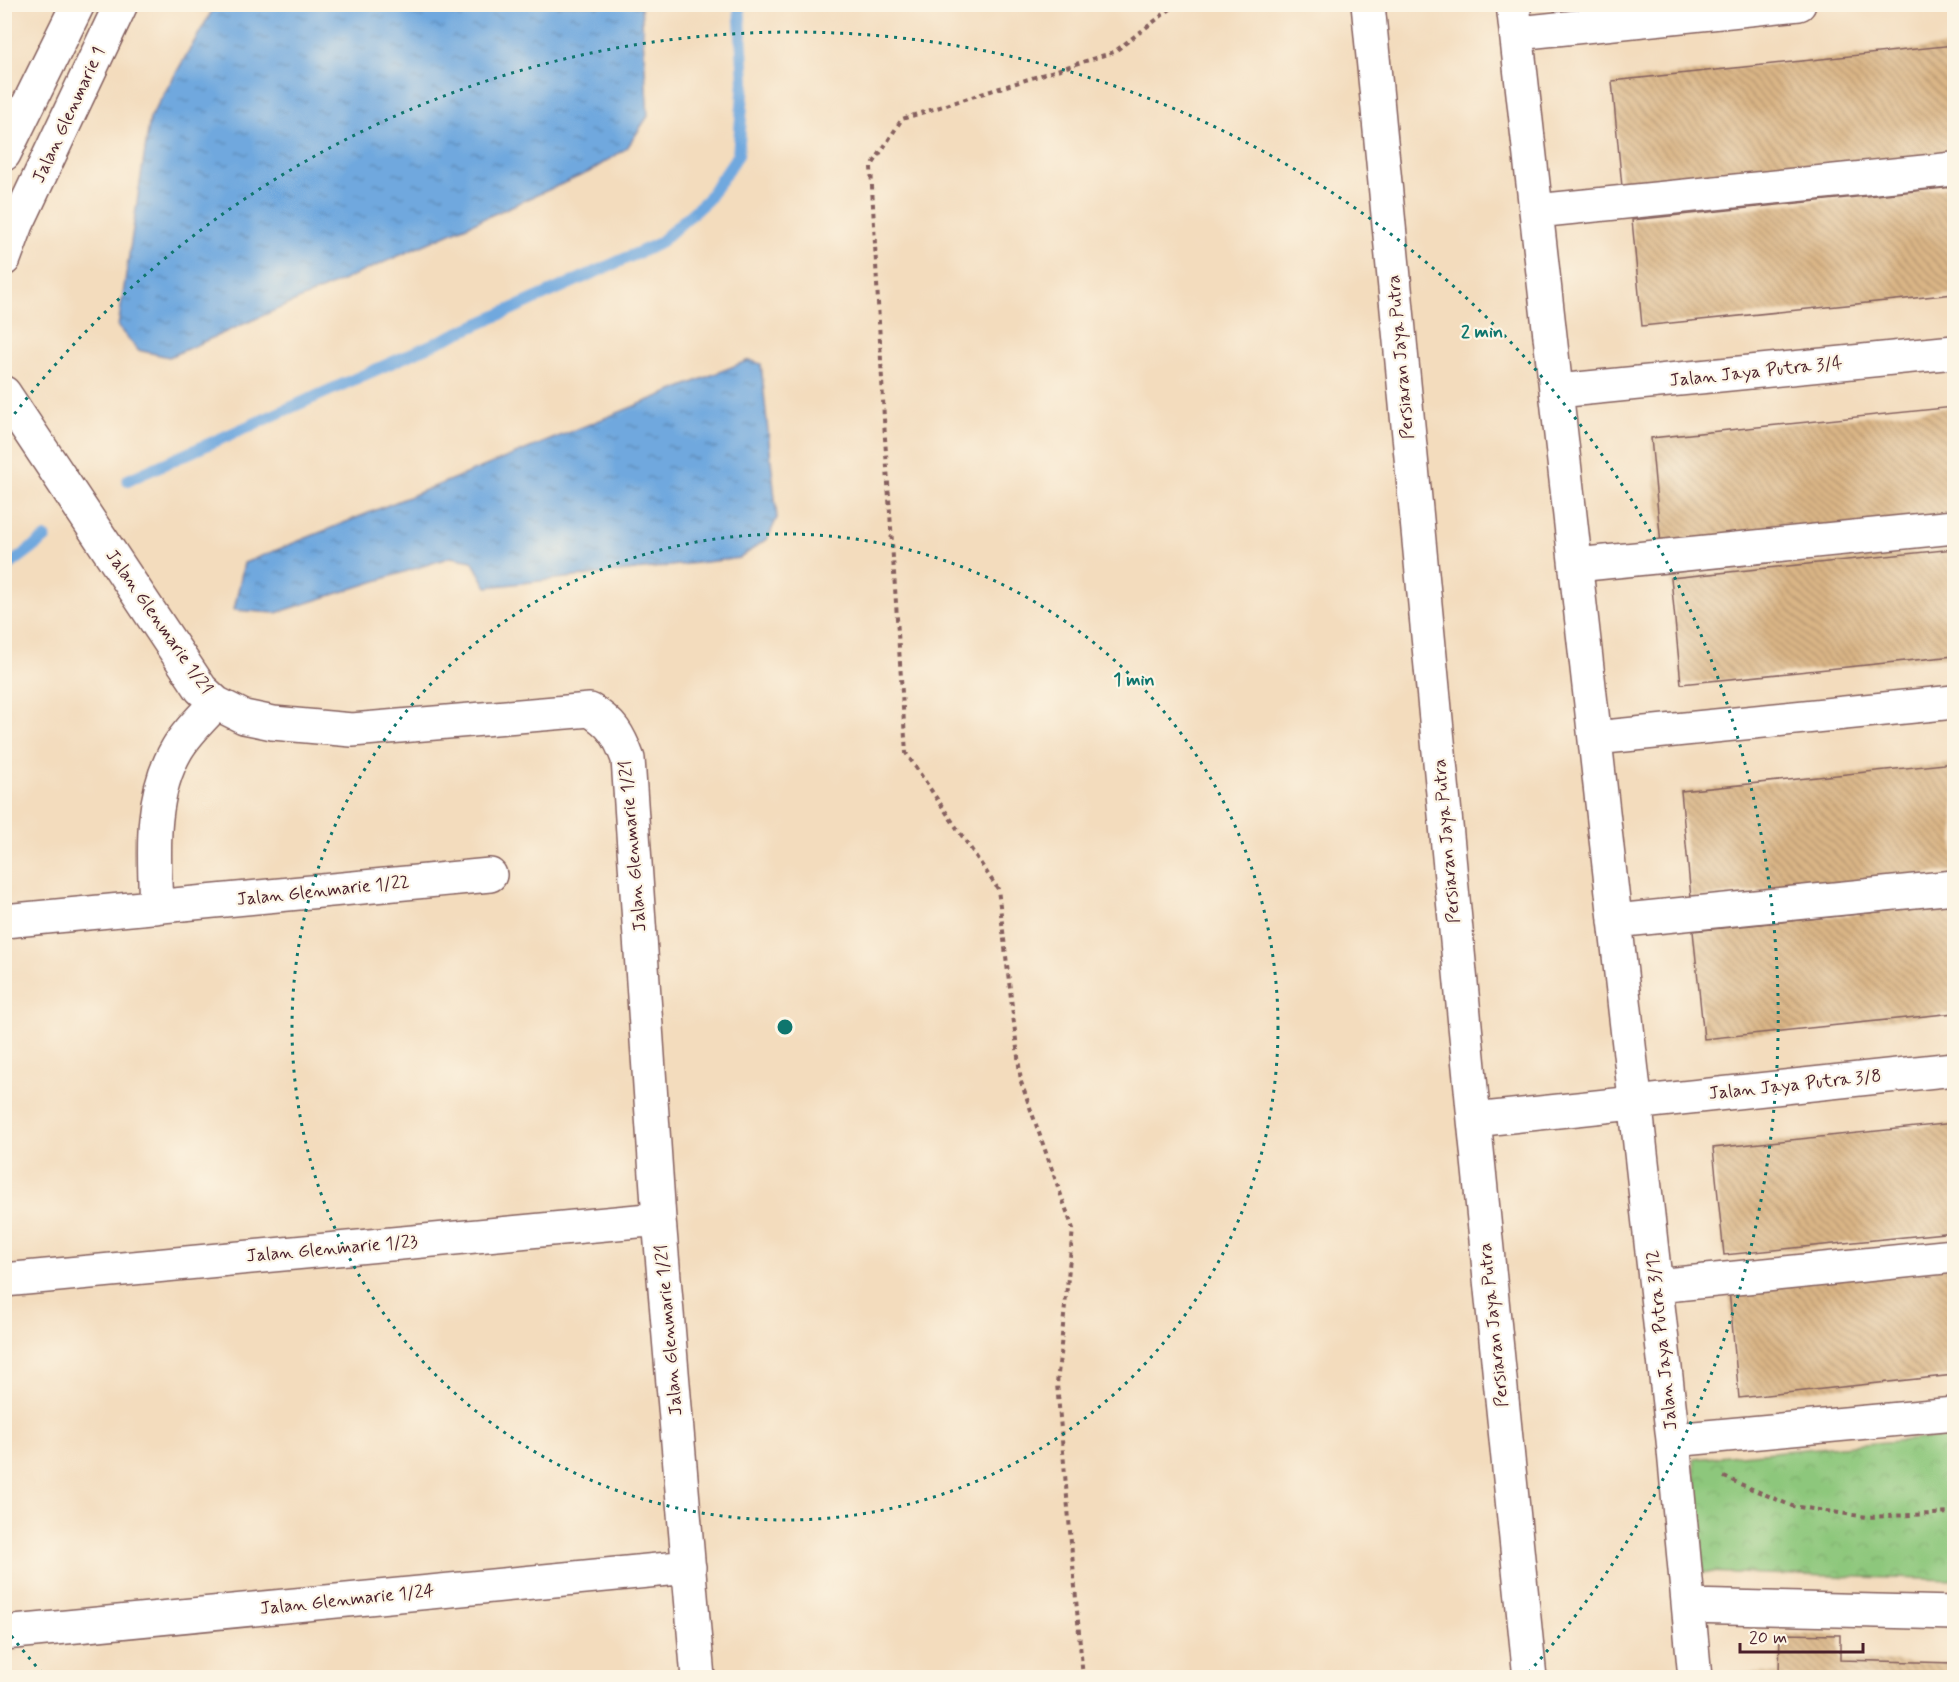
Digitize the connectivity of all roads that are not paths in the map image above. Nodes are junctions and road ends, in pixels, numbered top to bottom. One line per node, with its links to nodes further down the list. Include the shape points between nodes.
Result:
1 (1368, 4): 25 (street, Persiaran Jaya Putra)
2 (1799, 4): 5 (street)
3 (78, 5): 4 (street, via 88,14); 6 (street)
4 (117, 13): 9 (street, Jalan Glenmarie 1)
5 (1515, 19): 8 (street, Jalan Jaya Putra 3/12)
6 (4, 154)
7 (1954, 169): 8 (street)
8 (1536, 211): 11 (street, Jalan Jaya Putra 3/12)
9 (4, 259)
10 (1954, 352): 11 (street, Jalan Jaya Putra 3/4)
11 (1557, 391): 14 (street, Jalan Jaya Putra 3/12)
12 (4, 393): 16 (street, Jalan Glenmarie 1/21, via 201,689)
13 (1954, 527): 14 (street)
14 (1576, 565): 17 (street, Jalan Jaya Putra 3/12)
15 (1954, 702): 17 (street)
16 (216, 703): 20 (street, via 178,747 166,772 156,810); 26 (street, Jalan Glenmarie 1/21, via 244,717 273,723 352,730 590,710 605,719 620,738 628,759)
17 (1595, 738): 22 (street, Jalan Jaya Putra 3/12)
18 (490, 875): 20 (street, Jalan Glenmarie 1/22)
19 (1954, 887): 22 (street)
20 (156, 907): 21 (street, Jalan Glenmarie 1/22)
21 (4, 921)
22 (1615, 921): 24 (street, Jalan Jaya Putra 3/12)
23 (1954, 1069): 24 (street, Jalan Jaya Putra 3/8)
24 (1636, 1102): 25 (street, Jalan Jaya Putra 3/8); 29 (street, Jalan Jaya Putra 3/12)
25 (1474, 1120): 37 (street, Persiaran Jaya Putra)
26 (659, 1219): 28 (street, Jalan Glenmarie 1/23); 32 (street, Jalan Glenmarie 1/21)
27 (1954, 1256): 29 (street)
28 (4, 1280)
29 (1656, 1286): 31 (street, Jalan Jaya Putra 3/12)
30 (1954, 1414): 31 (street, Jalan Jaya Putra 3/12)
31 (1673, 1440): 33 (street)
32 (689, 1567): 35 (street, Jalan Glenmarie 1/24); 36 (street, Jalan Glenmarie 1/21)
33 (1689, 1606): 34 (street); 38 (street)
34 (1954, 1613)
35 (4, 1634)
36 (698, 1677)
37 (1530, 1677)
38 (1695, 1677)

